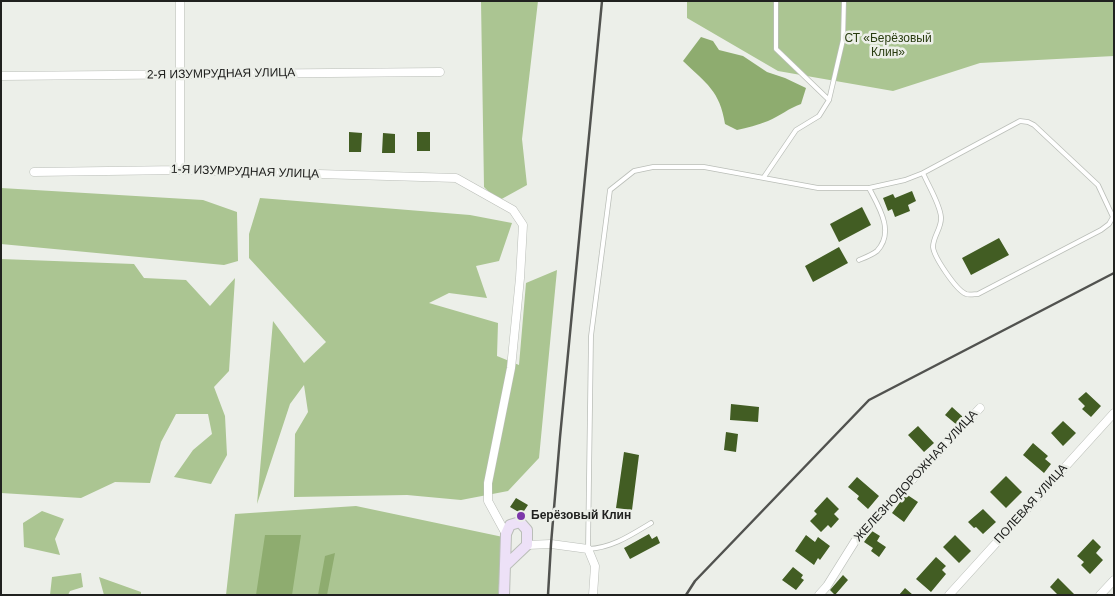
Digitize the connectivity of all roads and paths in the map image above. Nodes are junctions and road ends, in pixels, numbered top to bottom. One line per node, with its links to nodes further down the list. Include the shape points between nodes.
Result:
1 (180, 1): 5 (street)
2 (776, 1): 7 (lane, via 776,49)
3 (844, 1): 7 (lane, via 843,40)
4 (440, 72): 5 (street, 2-Я ИЗУМРУДНАЯ УЛИЦА)
5 (180, 74): 6 (street, 2-Я ИЗУМРУДНАЯ УЛИЦА); 8 (street)
6 (1, 76)
7 (829, 100): 11 (lane, via 819,116 796,130)
8 (180, 170): 9 (street, 1-Я ИЗУМРУДНАЯ УЛИЦА); 17 (street, 1-Я ИЗУМРУДНАЯ УЛИЦА, via 456,178 514,210 523,225 520,278 511,368 488,483 488,501)
9 (34, 172)
10 (922, 173): 10 (lane, via 941,216 933,244 934,252 958,288 967,294 978,294 1101,230 1113,217 1098,186 1028,122 1020,121); 12 (lane)
11 (764, 177): 12 (lane, via 818,188); 19 (lane, via 704,167 653,167 634,171 610,190 590,336)
12 (869, 188): 13 (lane, via 885,226 882,243 875,252)
13 (859, 260)
14 (980, 408): 24 (street, ЖЕЛЕЗНОДОРОЖНАЯ УЛИЦА, via 857,538)
15 (1114, 413): 25 (street, ПОЛЕВАЯ УЛИЦА)
16 (651, 523): 19 (lane, via 615,544)
17 (506, 534): 18 (street, via 510,525 520,522 527,530); 20 (street)
18 (527, 545): 19 (street, via 551,544); 20 (street)
19 (588, 549): 23 (street, via 595,566)
20 (506, 565): 22 (street)
21 (1114, 580): 26 (street)
22 (504, 595)
23 (593, 595)
24 (819, 595)
25 (949, 595)
26 (1100, 595)

